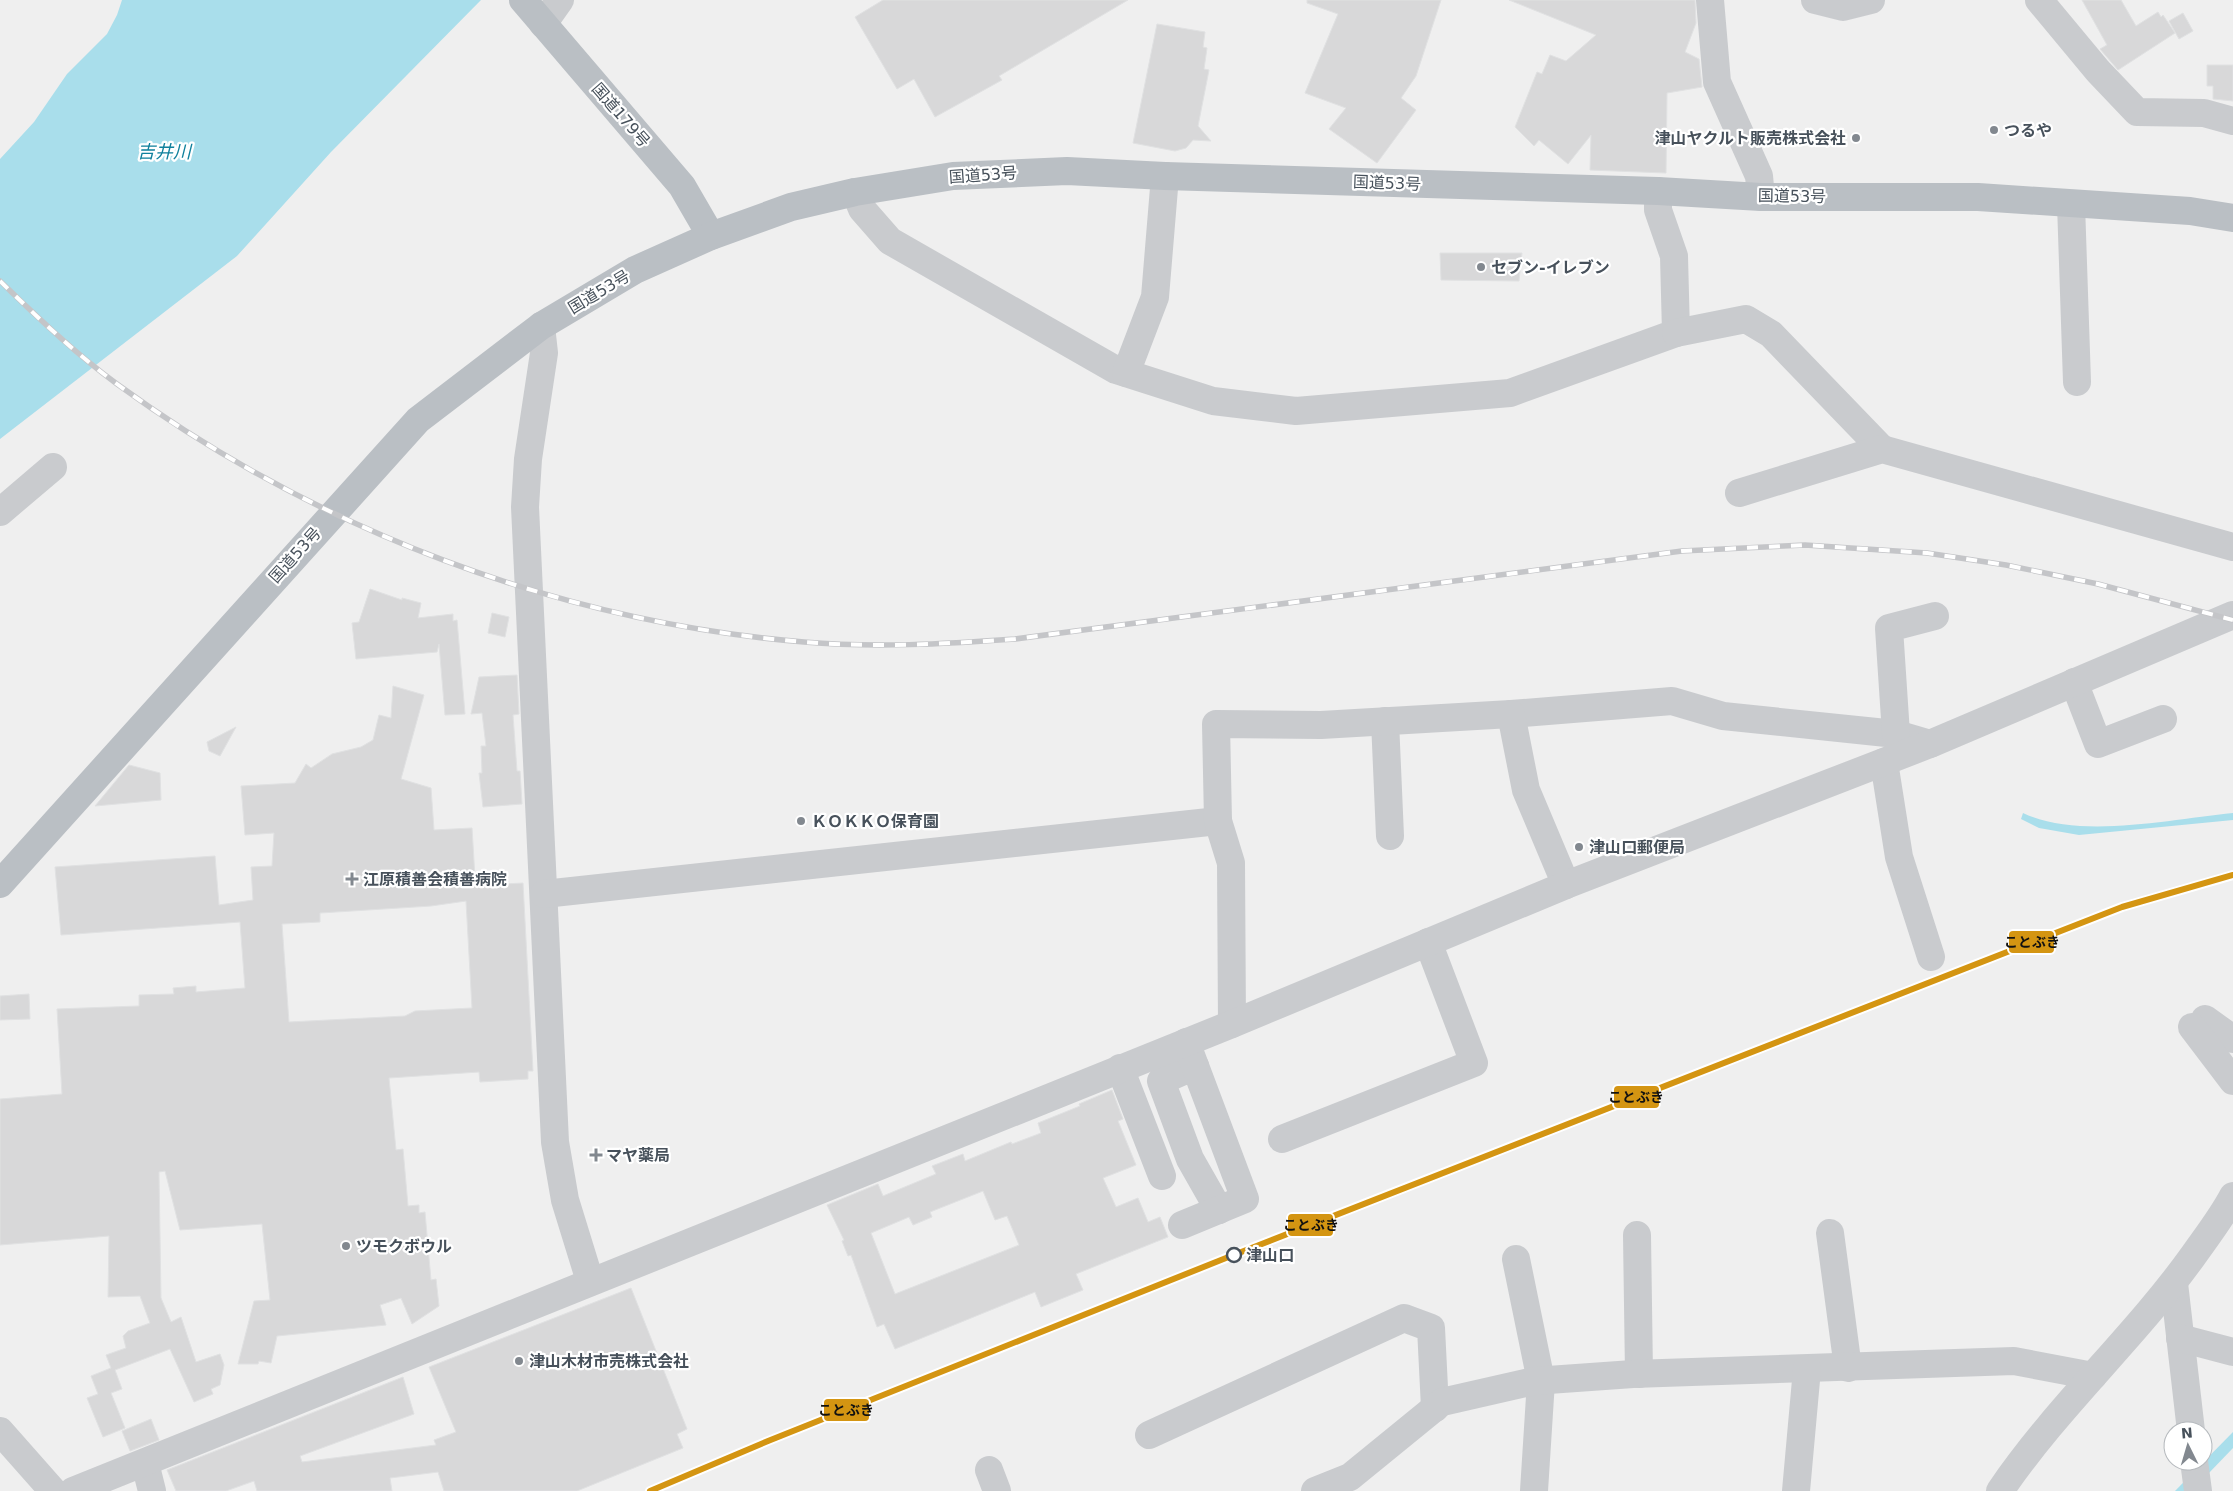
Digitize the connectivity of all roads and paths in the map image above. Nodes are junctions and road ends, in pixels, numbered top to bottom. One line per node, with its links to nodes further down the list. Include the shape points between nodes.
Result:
1 (522, 0): 7 (highway, 国道179号)
2 (560, 0): 7 (street)
3 (1710, 0): 12 (street, via 1716,82 1760,176)
4 (1814, 0): 5 (street, via 1843,7)
5 (1871, 0)
6 (2039, 0): 8 (street, via 2137,112 2204,113)
7 (543, 24): 15 (highway, 国道179号, via 682,186)
8 (2233, 121)
9 (1165, 176): 10 (highway, 国道53号); 11 (highway, 国道53号, via 1068,171 953,176); 18 (street, via 1155,296)
10 (1658, 191): 12 (highway, 国道53号); 17 (street, via 1658,210 1674,256)
11 (855, 192): 15 (highway, 国道53号, via 791,207); 18 (street, via 862,209 890,241)
12 (1761, 196): 13 (highway, 国道53号, via 1978,197)
13 (2071, 204): 14 (highway, 国道53号, via 2190,211); 19 (street)
14 (2233, 218)
15 (711, 236): 16 (highway, 国道53号, via 635,270)
16 (541, 326): 36 (highway, 国道53号, via 418,420); 38 (street, via 544,353 528,459 525,508)
17 (1676, 333): 18 (street, via 1510,393 1296,411 1213,400); 20 (street, via 1746,319 1771,334)
18 (1126, 373)
19 (2077, 382)
20 (1882, 449): 22 (street); 24 (street)
21 (53, 466): 23 (street)
22 (1739, 492)
23 (0, 512)
24 (2233, 547)
25 (2233, 615): 27 (street)
26 (1935, 616): 31 (street, via 1889,628)
27 (2074, 682): 29 (street, via 2098,744); 32 (street)
28 (1511, 714): 30 (street); 31 (street, via 1672,701 1723,716); 37 (street, via 1526,790)
29 (2163, 719)
30 (1385, 722): 34 (street, via 1216,724); 35 (street)
31 (1896, 734): 32 (street)
32 (1930, 744): 33 (street)
33 (1884, 762): 37 (street); 40 (street, via 1899,857)
34 (1218, 821): 38 (street); 41 (street, via 1231,862)
35 (1390, 836)
36 (0, 884)
37 (1566, 885): 39 (street)
38 (544, 894): 54 (street, via 555,1142 565,1200)
39 (1428, 942): 41 (street); 46 (street, via 1474,1063)
40 (1931, 957)
41 (1232, 1024): 43 (street)
42 (2233, 1039): 45 (street, via 2198,1023)
43 (1190, 1054): 44 (street); 49 (street, via 1161,1081 1190,1158); 49 (street, via 1246,1199)
44 (1120, 1068): 47 (street); 54 (street)
45 (2233, 1081)
46 (1282, 1139)
47 (1162, 1176)
48 (2233, 1196): 55 (street)
49 (1219, 1210): 50 (street)
50 (1182, 1225)
51 (1830, 1233): 58 (street)
52 (1637, 1235): 60 (street)
53 (1516, 1259): 62 (street)
54 (590, 1281): 67 (street)
55 (2174, 1283): 56 (street); 61 (street)
56 (2180, 1338): 57 (street); 64 (street)
57 (2233, 1352)
58 (1848, 1368): 59 (street); 61 (street, via 2014,1361)
59 (1807, 1369): 60 (street); 74 (street)
60 (1639, 1374): 62 (street)
61 (2093, 1376): 75 (street, via 2023,1458)
62 (1541, 1381): 63 (street, via 1442,1402); 73 (street)
63 (1435, 1408): 66 (street, via 1431,1328 1404,1318); 72 (street, via 1350,1477)
64 (2190, 1421)
65 (0, 1431): 69 (street)
66 (1149, 1435)
67 (145, 1463): 70 (street); 71 (street)
68 (2195, 1471): 76 (street)
69 (53, 1491)
70 (73, 1491)
71 (152, 1491)
72 (1314, 1491)
73 (1534, 1491)
74 (1796, 1491)
75 (2000, 1491)
76 (2198, 1491)

